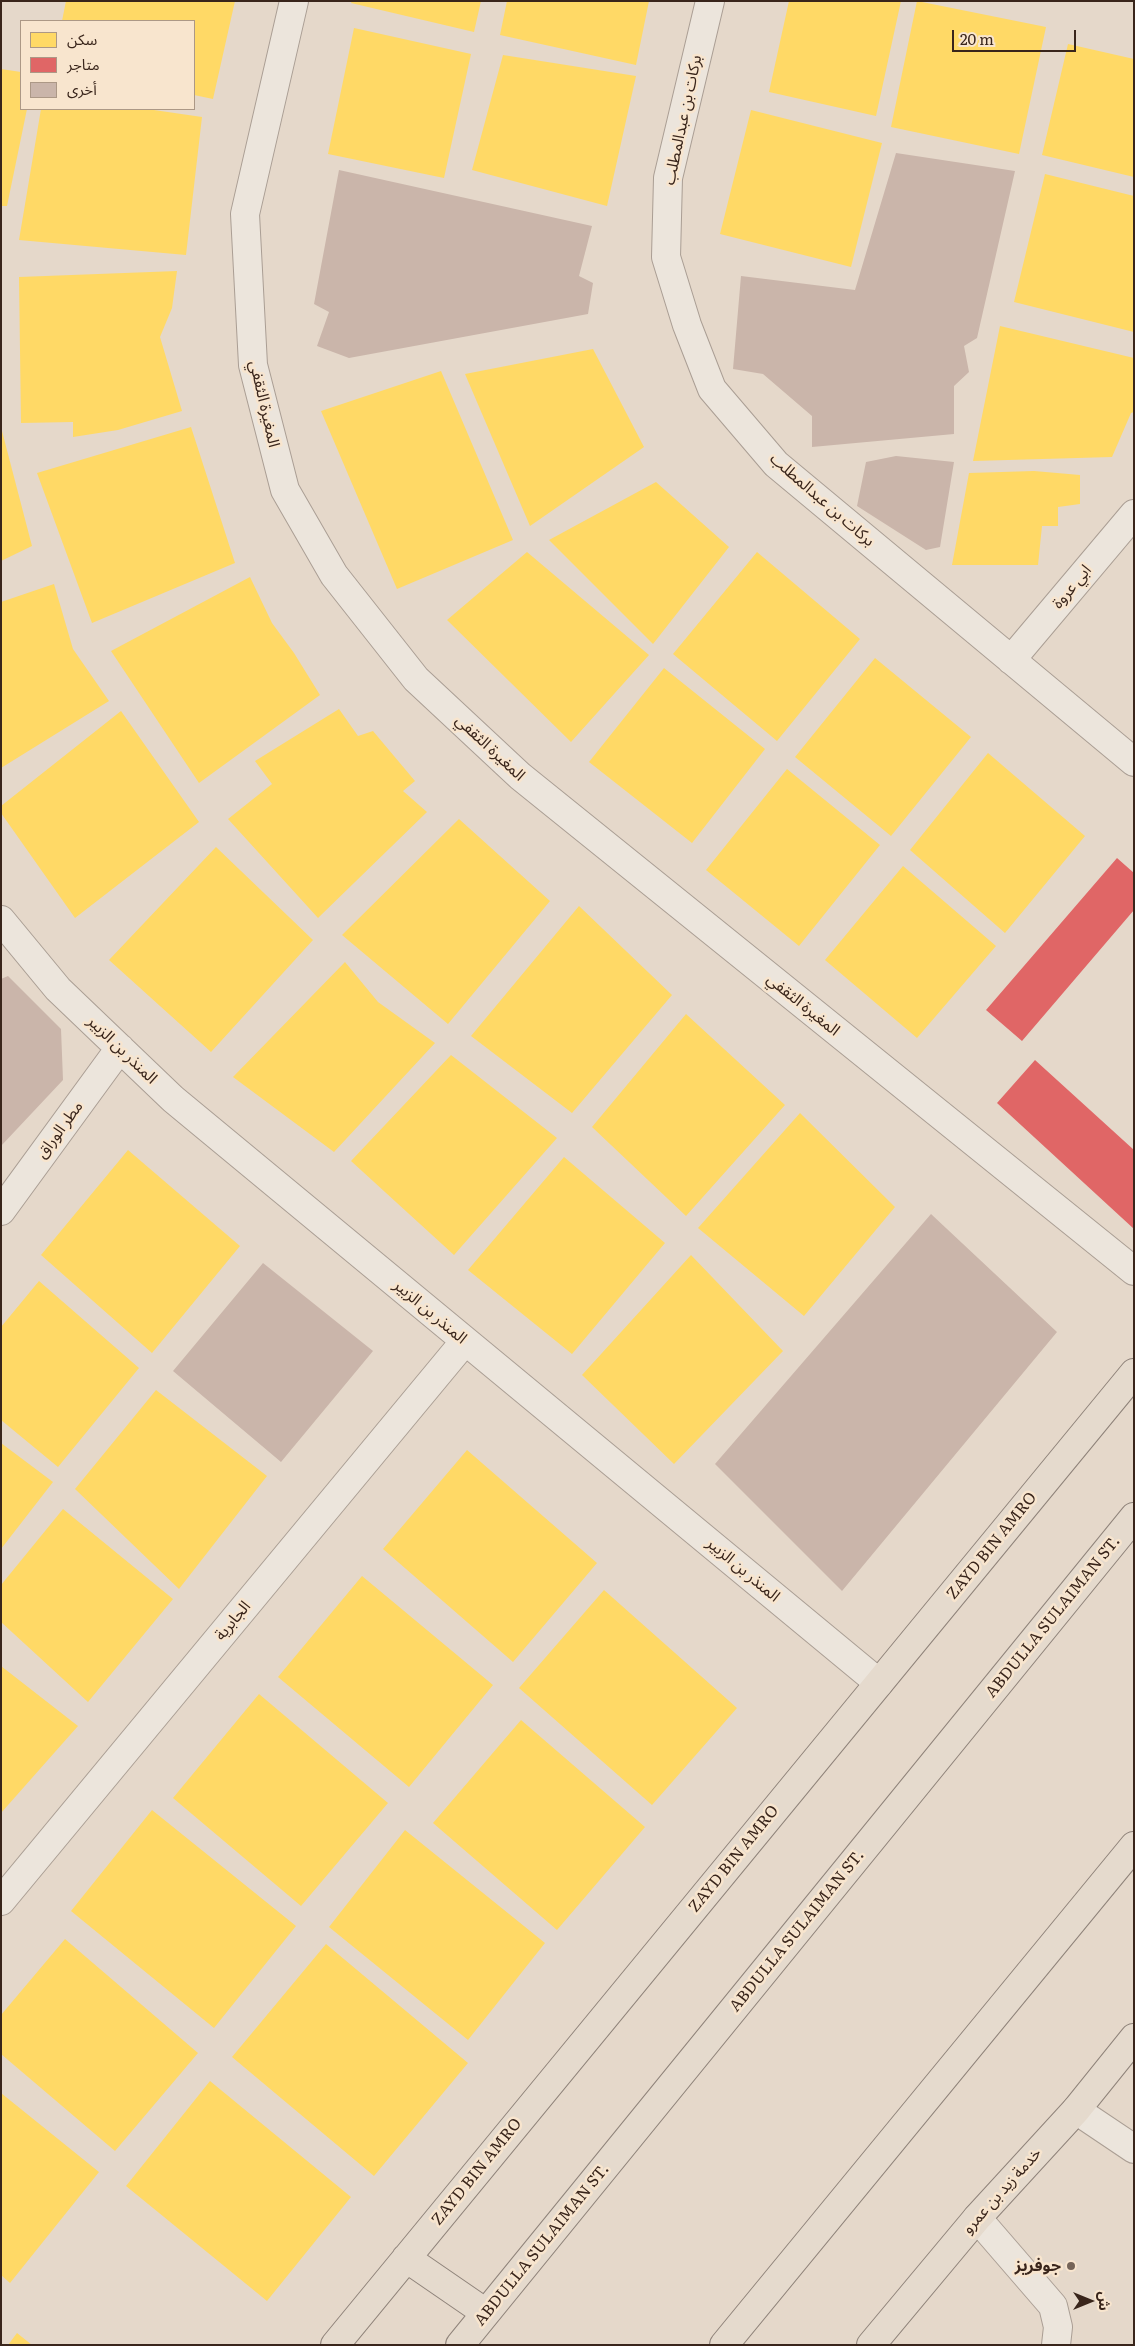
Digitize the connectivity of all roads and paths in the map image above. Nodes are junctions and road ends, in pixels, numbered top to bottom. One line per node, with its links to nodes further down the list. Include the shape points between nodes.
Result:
1 (294, 1): 9 (street, المغيرة الثقفي, via 245,214 253,365 285,490 334,575 416,679 520,776)
2 (710, 1): 4 (street, بركات بن عبدالمطلب, via 668,178 666,257 687,325 712,389 776,464)
3 (1134, 514): 4 (street, ابي عروة)
4 (1011, 660): 5 (street, بركات بن عبدالمطلب)
5 (1134, 762)
6 (1, 920): 7 (street, المنذر بن الزبير, via 58,989)
7 (120, 1048): 8 (street, مطر الوراق); 10 (street, المنذر بن الزبير, via 174,1099)
8 (1, 1211)
9 (1134, 1271)
10 (465, 1341): 13 (street, المنذر بن الزبير); 15 (street, الجابرية)
11 (1134, 1373): 13 (main road, ZAYD BIN AMRO)
12 (1134, 1517): 21 (main road, ABDULLA SULAIMAN ST.)
13 (879, 1683): 20 (main road, ZAYD BIN AMRO)
14 (1134, 1846): 25 (main road)
15 (1, 1902)
16 (1134, 2038): 17 (main road, خدمة زيد بن عمرو)
17 (1076, 2110): 18 (street); 19 (main road, خدمة زيد بن عمرو)
18 (1134, 2149)
19 (977, 2218): 22 (main road, خدمة زيد بن عمرو); 26 (street, via 1052,2306 1058,2327)
20 (406, 2258): 21 (main road); 23 (main road, ZAYD BIN AMRO)
21 (486, 2313): 24 (main road, ABDULLA SULAIMAN ST.)
22 (881, 2340)
23 (335, 2345)
24 (460, 2345)
25 (724, 2345)
26 (1056, 2345)

